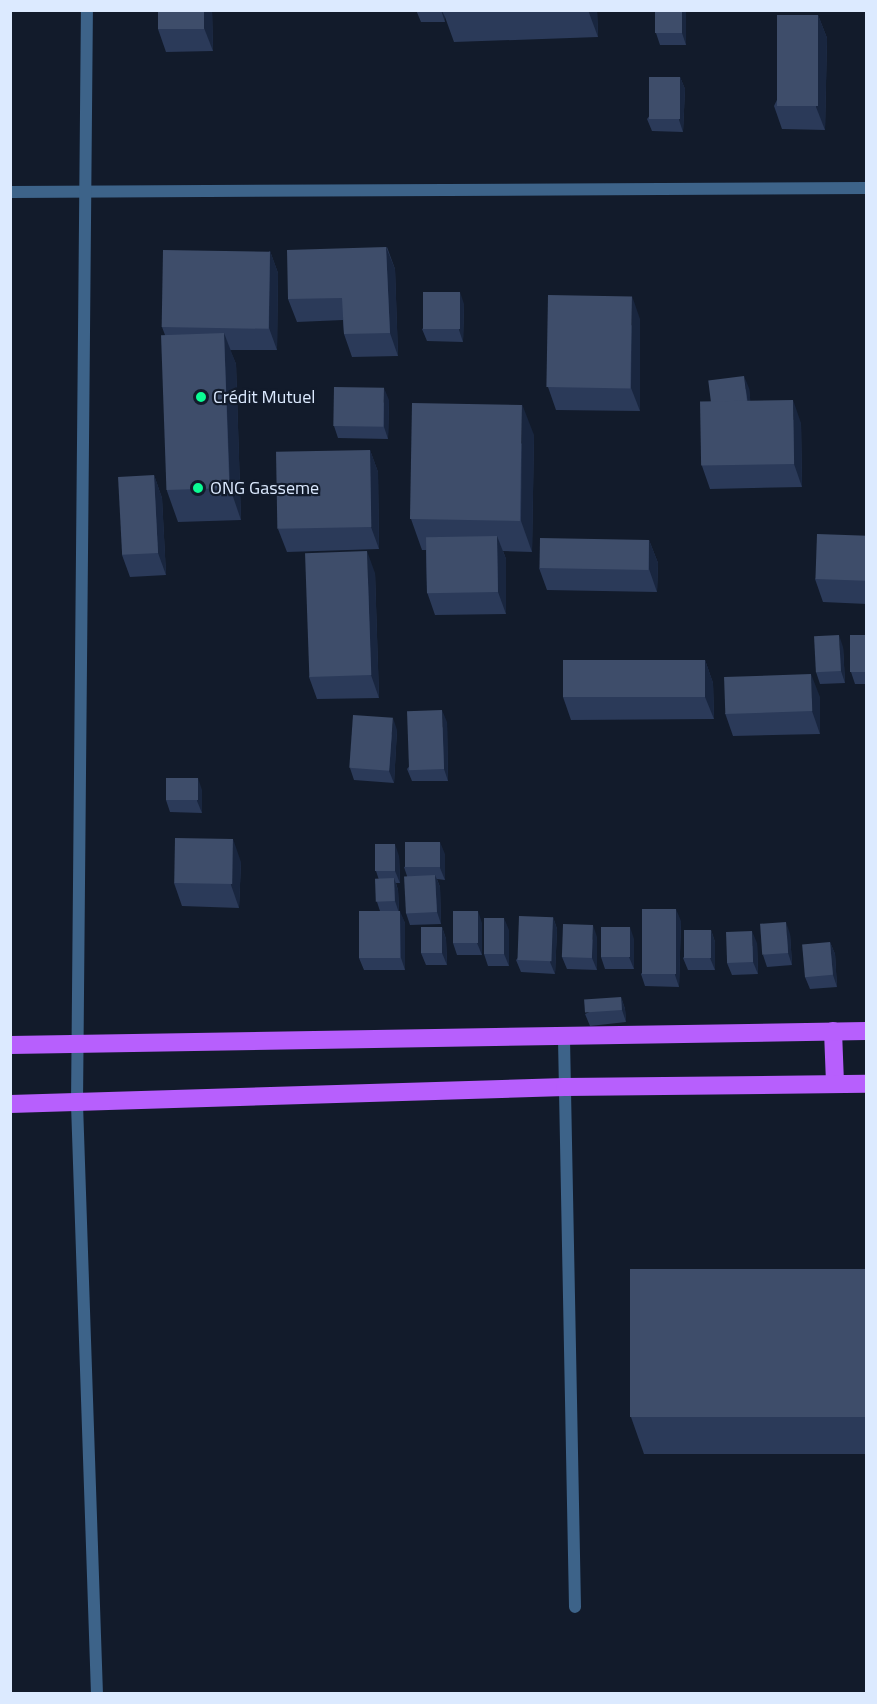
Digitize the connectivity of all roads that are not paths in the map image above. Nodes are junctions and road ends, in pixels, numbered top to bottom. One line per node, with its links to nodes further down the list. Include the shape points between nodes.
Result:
1 (87, 10): 4 (street)
2 (867, 188): 4 (street)
3 (10, 192): 4 (street)
4 (86, 192): 9 (street)
5 (833, 1031): 6 (highway); 7 (highway); 10 (highway)
6 (867, 1031)
7 (564, 1039): 9 (highway); 12 (street)
8 (10, 1044): 9 (highway)
9 (77, 1044): 14 (street)
10 (835, 1084): 11 (highway); 12 (highway)
11 (867, 1084)
12 (566, 1087): 14 (highway); 15 (street)
13 (10, 1104): 14 (highway)
14 (77, 1104): 16 (street)
15 (575, 1607)
16 (97, 1694)

